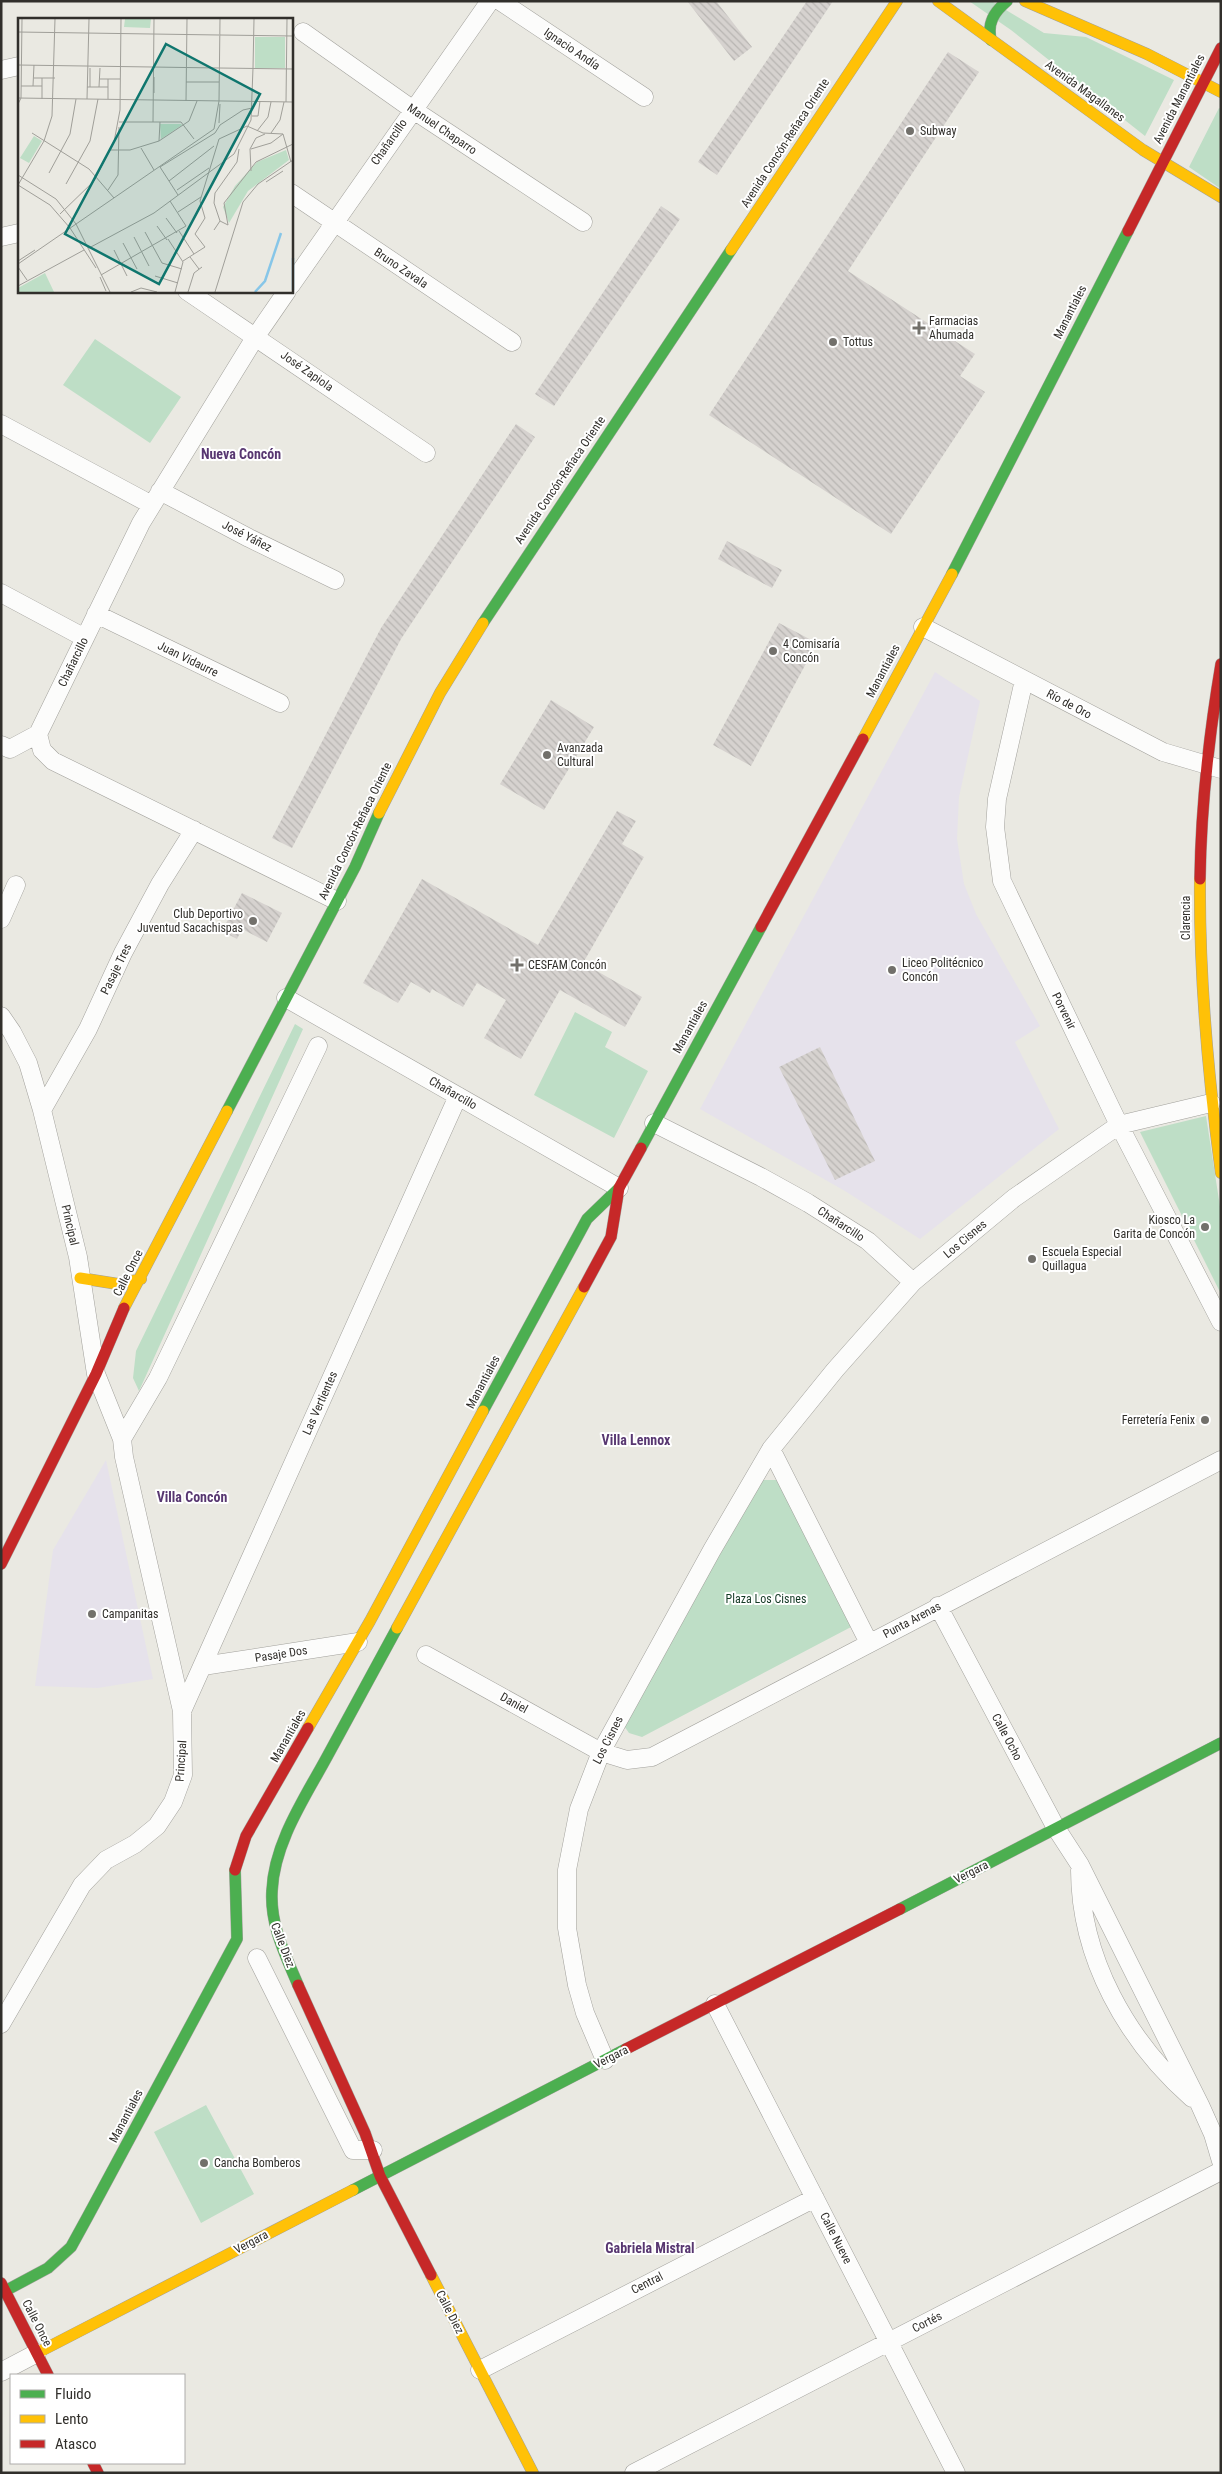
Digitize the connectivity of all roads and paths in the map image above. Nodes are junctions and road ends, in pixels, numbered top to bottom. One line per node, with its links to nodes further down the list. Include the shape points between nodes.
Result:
1 (490, 1): 15 (street, Chañarcillo)
2 (500, 1): 14 (street, Ignacio Andía)
3 (897, 1): 44 (street, Avenida Concón-Reñaca Oriente, via 471,641 388,793)
4 (938, 1): 8 (street, Avenida Magallanes)
5 (1007, 1): 8 (street, via 990,20)
6 (1025, 1): 12 (street)
7 (303, 32): 15 (street, Manuel Chaparro)
8 (991, 40): 16 (street, Avenida Magallanes)
9 (1221, 48): 12 (street, Avenida Manantiales)
10 (18, 66): 11 (street)
11 (1, 70)
12 (1203, 82): 13 (street); 16 (street, Avenida Manantiales)
13 (1221, 92)
14 (644, 97)
15 (412, 109): 19 (street, Manuel Chaparro); 20 (street, Chañarcillo)
16 (1162, 162): 18 (street, Avenida Magallanes); 34 (street, Manantiales)
17 (292, 194): 20 (street, Bruno Zavala)
18 (1221, 197)
19 (583, 222)
20 (334, 223): 23 (street, Chañarcillo); 27 (street, Bruno Zavala)
21 (18, 233): 22 (street)
22 (1, 237)
23 (292, 284)
24 (189, 292): 26 (street, José Zapiola)
25 (286, 292): 26 (street, Chañarcillo)
26 (256, 336): 29 (street, José Zapiola); 30 (street, Chañarcillo)
27 (512, 342)
28 (1, 424): 30 (street, José Yáñez)
29 (426, 453)
30 (156, 498): 31 (street, José Yáñez); 33 (street, Chañarcillo)
31 (335, 580)
32 (1, 593): 35 (street)
33 (96, 614): 35 (street, Chañarcillo); 38 (street, Juan Vidaurre)
34 (923, 627): 37 (street, Río de Oro); 52 (street, Manantiales)
35 (85, 638): 39 (street, Chañarcillo)
36 (1221, 664): 41 (street, Clarencia)
37 (1024, 680): 41 (street, Río de Oro, via 1163,752); 53 (street, Porvenir, via 997,799 996,836 1002,881)
38 (280, 703)
39 (38, 734): 40 (street, via 10,749); 42 (street, via 42,750 53,761)
40 (1, 745)
41 (1213, 766): 50 (street, Clarencia, via 1199,932 1201,999)
42 (194, 830): 44 (street); 51 (street, Pasaje Tres, via 156,892 88,1029)
43 (16, 885): 45 (street)
44 (337, 901): 46 (street, Avenida Concón-Reñaca Oriente)
45 (1, 920)
46 (286, 998): 49 (street, Chañarcillo); 57 (street, Calle Once)
47 (1, 1016): 51 (street, Principal, via 28,1063)
48 (318, 1046): 61 (street, via 158,1378)
49 (458, 1096): 55 (street, Chañarcillo); 69 (street, Las Vertientes)
50 (1211, 1103): 53 (street, Los Cisnes); 54 (street, Clarencia)
51 (42, 1110): 56 (street, Principal, via 78,1257)
52 (654, 1124): 55 (street, Manantiales); 58 (street, Chañarcillo, via 808,1203 868,1241)
53 (1119, 1125): 58 (street, Los Cisnes, via 1014,1198); 59 (street, Porvenir)
54 (1221, 1173)
55 (619, 1188): 66 (street, Manantiales, via 586,1219); 74 (street, Manantiales, via 611,1237 344,1725)
56 (80, 1278): 57 (street, via 128,1285); 60 (street, Principal)
57 (141, 1278): 60 (street, Calle Once, via 116,1324)
58 (913, 1282): 62 (street, Los Cisnes)
59 (1221, 1322)
60 (96, 1374): 61 (street, Principal); 64 (street, Calle Once)
61 (122, 1439): 70 (street, Principal)
62 (771, 1449): 67 (street); 72 (street, Los Cisnes)
63 (1221, 1460): 65 (street, Punta Arenas)
64 (1, 1564)
65 (938, 1606): 67 (street, Punta Arenas); 73 (street, Calle Ocho)
66 (358, 1642): 69 (street, Pasaje Dos); 86 (street, Manantiales, via 246,1836 238,1856 234,1881 237,1939 71,2247 48,2268)
67 (869, 1643): 72 (street, Punta Arenas, via 652,1757 627,1760)
68 (426, 1655): 72 (street, Daniel)
69 (203, 1666): 70 (street, Las Vertientes)
70 (182, 1711): 78 (street, Principal, via 184,1760 179,1789 166,1815 147,1836 106,1860 82,1885)
71 (1221, 1743): 73 (street, Vergara)
72 (601, 1752): 79 (street, Los Cisnes, via 579,1809 572,1839 566,1899 567,1928 577,1985)
73 (1056, 1828): 75 (street, Calle Ocho); 77 (street, Vergara)
74 (282, 1845): 81 (street, Calle Diez, via 271,1882 276,1932)
75 (1080, 1865): 80 (street, Calle Ocho); 80 (street, Calle Ocho, via 1086,1932 1110,1990 1148,2052)
76 (257, 1958): 81 (street, via 353,2150)
77 (715, 2004): 79 (street, Vergara); 85 (street, Calle Nueve)
78 (1, 2024)
79 (604, 2060): 84 (street, Vergara)
80 (1200, 2105): 82 (street, Calle Ocho)
81 (372, 2150): 84 (street, Calle Diez)
82 (1221, 2161)
83 (1221, 2171): 87 (street, Cortés)
84 (380, 2176): 88 (street, Vergara); 89 (street, Calle Diez)
85 (815, 2198): 87 (street, Calle Nueve); 89 (street, Central)
86 (3, 2287): 88 (street, Calle Once)
87 (889, 2342): 93 (street, Cortés); 94 (street, Calle Nueve)
88 (37, 2353): 90 (street, Vergara); 91 (street, Calle Once)
89 (480, 2370): 92 (street, Calle Diez)
90 (1, 2372)
91 (48, 2374)
92 (533, 2473)
93 (634, 2473)
94 (956, 2473)

